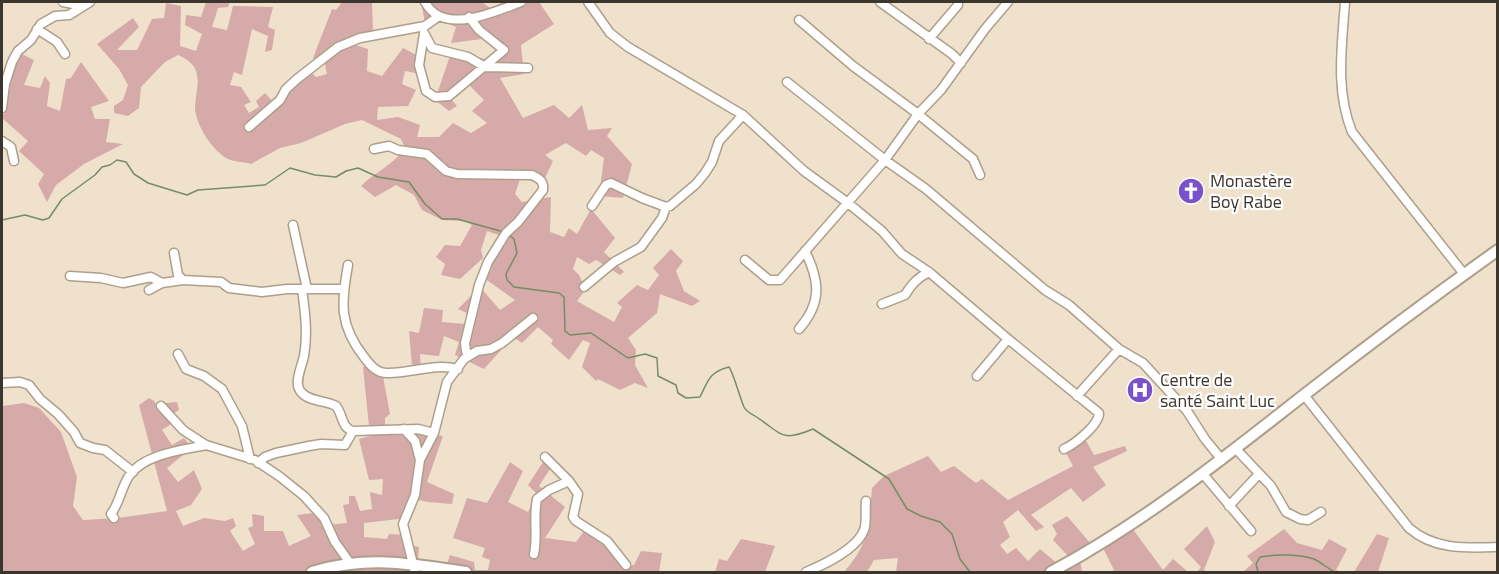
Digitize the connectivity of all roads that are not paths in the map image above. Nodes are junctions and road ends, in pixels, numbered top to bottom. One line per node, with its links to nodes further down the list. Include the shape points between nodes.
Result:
1 (63, 2): 8 (street)
2 (425, 2): 10 (street)
3 (521, 2): 11 (street, via 481,17)
4 (588, 2): 24 (street, via 610,33 628,47)
5 (880, 2): 15 (street)
6 (1008, 2): 17 (street)
7 (1345, 2): 41 (street, via 1340,83 1352,132)
8 (87, 3): 13 (street, via 69,15 49,19)
9 (958, 5): 15 (street)
10 (439, 16): 11 (street, via 452,20); 14 (street)
11 (469, 17): 18 (street, via 504,50)
12 (799, 20): 23 (street)
13 (37, 29): 16 (street, via 57,42); 21 (street, via 18,51)
14 (424, 30): 18 (street, via 432,48 468,57); 18 (street, via 419,65 426,91 435,97 449,96); 25 (street, via 360,38 338,47 297,79)
15 (929, 39): 17 (street)
16 (65, 54)
17 (961, 63): 23 (street)
18 (485, 67): 19 (street)
19 (528, 68)
20 (787, 82): 28 (street)
21 (3, 85): 22 (street)
22 (2, 108)
23 (918, 114): 28 (street); 30 (street, via 973,159)
24 (743, 115): 31 (street, via 804,171); 33 (street, via 719,141 712,162 696,184)
25 (249, 127)
26 (2, 141): 29 (street, via 11,147)
27 (374, 149): 55 (street, via 389,146 427,154 446,171 458,174 532,175 543,184 543,190 506,233 488,262 465,343)
28 (885, 160): 31 (street); 53 (street, via 926,189)
29 (14, 161)
30 (980, 175)
31 (848, 202): 36 (street); 40 (street, via 902,254)
32 (592, 206): 33 (street, via 611,183)
33 (666, 207): 45 (street, via 641,247)
34 (293, 225): 46 (street)
35 (1497, 250): 41 (main road)
36 (805, 251): 38 (street, via 776,281 769,280); 51 (street, via 817,286 812,310)
37 (174, 254): 43 (street, via 178,275)
38 (744, 260)
39 (348, 265): 47 (street)
40 (929, 272): 49 (street, via 912,284 906,295); 52 (street)
41 (1464, 274): 59 (main road)
42 (70, 276): 44 (street, via 123,283 151,277)
43 (183, 280): 44 (street); 46 (street, via 221,282 245,291)
44 (162, 283): 48 (street)
45 (584, 286)
46 (304, 289): 47 (street); 63 (street, via 306,340 297,385 307,397 336,406 345,426)
47 (344, 289): 56 (street, via 348,334 378,372 441,366)
48 (149, 290)
49 (882, 304)
50 (533, 318): 55 (street, via 502,343)
51 (799, 329)
52 (1008, 339): 57 (street); 60 (street)
53 (1119, 349): 60 (street); 70 (street, via 1143,363 1167,388)
54 (178, 354): 71 (street, via 186,369 222,389 242,426)
55 (469, 355): 56 (street)
56 (458, 369): 64 (street, via 447,382)
57 (977, 376)
58 (2, 383): 72 (street, via 29,385 80,443 105,450)
59 (1304, 395): 67 (main road); 81 (street, via 1417,535 1441,545)
60 (1077, 396): 66 (street, via 1100,416 1079,440)
61 (161, 406): 65 (street, via 183,430)
62 (404, 429): 63 (street); 64 (street); 69 (street, via 416,441)
63 (353, 431): 71 (street, via 345,445 321,444)
64 (434, 433): 69 (street)
65 (206, 445): 71 (street); 72 (street, via 149,460)
66 (1064, 449)
67 (1236, 449): 70 (main road); 74 (street)
68 (545, 457): 75 (street)
69 (420, 459): 85 (street, via 415,495 403,524)
70 (1222, 460): 73 (main road)
71 (254, 461): 83 (street, via 279,476 316,509)
72 (133, 472): 79 (street, via 111,514)
73 (1203, 474): 77 (street); 89 (main road, via 1109,540)
74 (1260, 474): 77 (street); 78 (street, via 1290,516 1308,520)
75 (569, 481): 82 (street, via 537,499); 84 (street, via 578,494 573,517 607,541)
76 (866, 501): 88 (street, via 864,530 857,539 840,554)
77 (1229, 506): 80 (street)
78 (1321, 512)
79 (114, 518)
80 (1251, 531)
81 (1497, 547)
82 (534, 554)
83 (350, 563): 85 (main road, via 386,562); 86 (main road)
84 (626, 565)
85 (413, 569): 87 (main road)
86 (312, 573)
87 (466, 573)
88 (806, 573)
89 (1051, 573)

